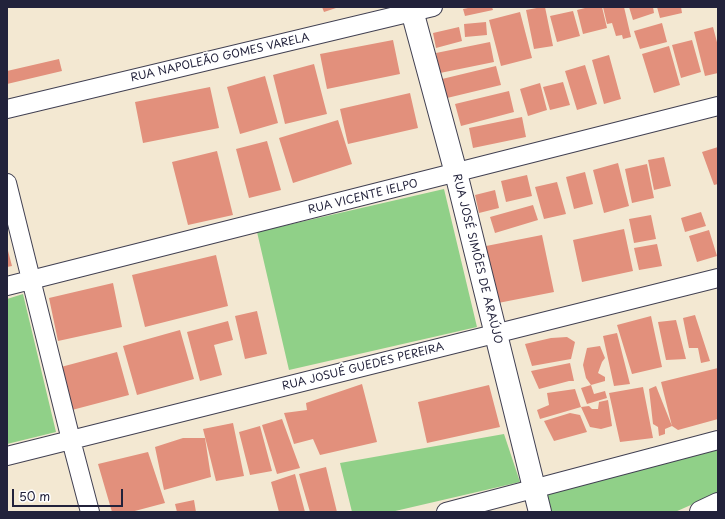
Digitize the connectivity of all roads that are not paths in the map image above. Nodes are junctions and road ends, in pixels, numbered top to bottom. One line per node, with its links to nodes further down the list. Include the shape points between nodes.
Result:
1 (433, 7): 2 (street, RUA NAPOLEÃO GOMES VARELA)
2 (412, 10): 4 (street, RUA NAPOLEÃO GOMES VARELA); 5 (street, RUA JOSÉ SIMÕES DE ARAÚJO)
3 (718, 106): 5 (street, RUA VICENTE IELPO)
4 (7, 109)
5 (456, 173): 8 (street, RUA VICENTE IELPO); 10 (street, RUA JOSÉ SIMÕES DE ARAÚJO)
6 (7, 183): 8 (street)
7 (718, 278): 10 (street, RUA JOSUÉ GUEDES PEREIRA)
8 (32, 280): 9 (street, RUA VICENTE IELPO); 11 (street)
9 (7, 286)
10 (495, 334): 11 (street, RUA JOSUÉ GUEDES PEREIRA); 14 (street, RUA JOSÉ SIMÕES DE ARAÚJO)
11 (71, 440): 13 (street, RUA JOSUÉ GUEDES PEREIRA); 16 (street)
12 (718, 440): 14 (street)
13 (7, 456)
14 (534, 488): 17 (street); 18 (street, RUA JOSÉ SIMÕES DE ARAÚJO)
15 (718, 504): 19 (street)
16 (90, 512)
17 (446, 512)
18 (540, 512)
19 (701, 512)

